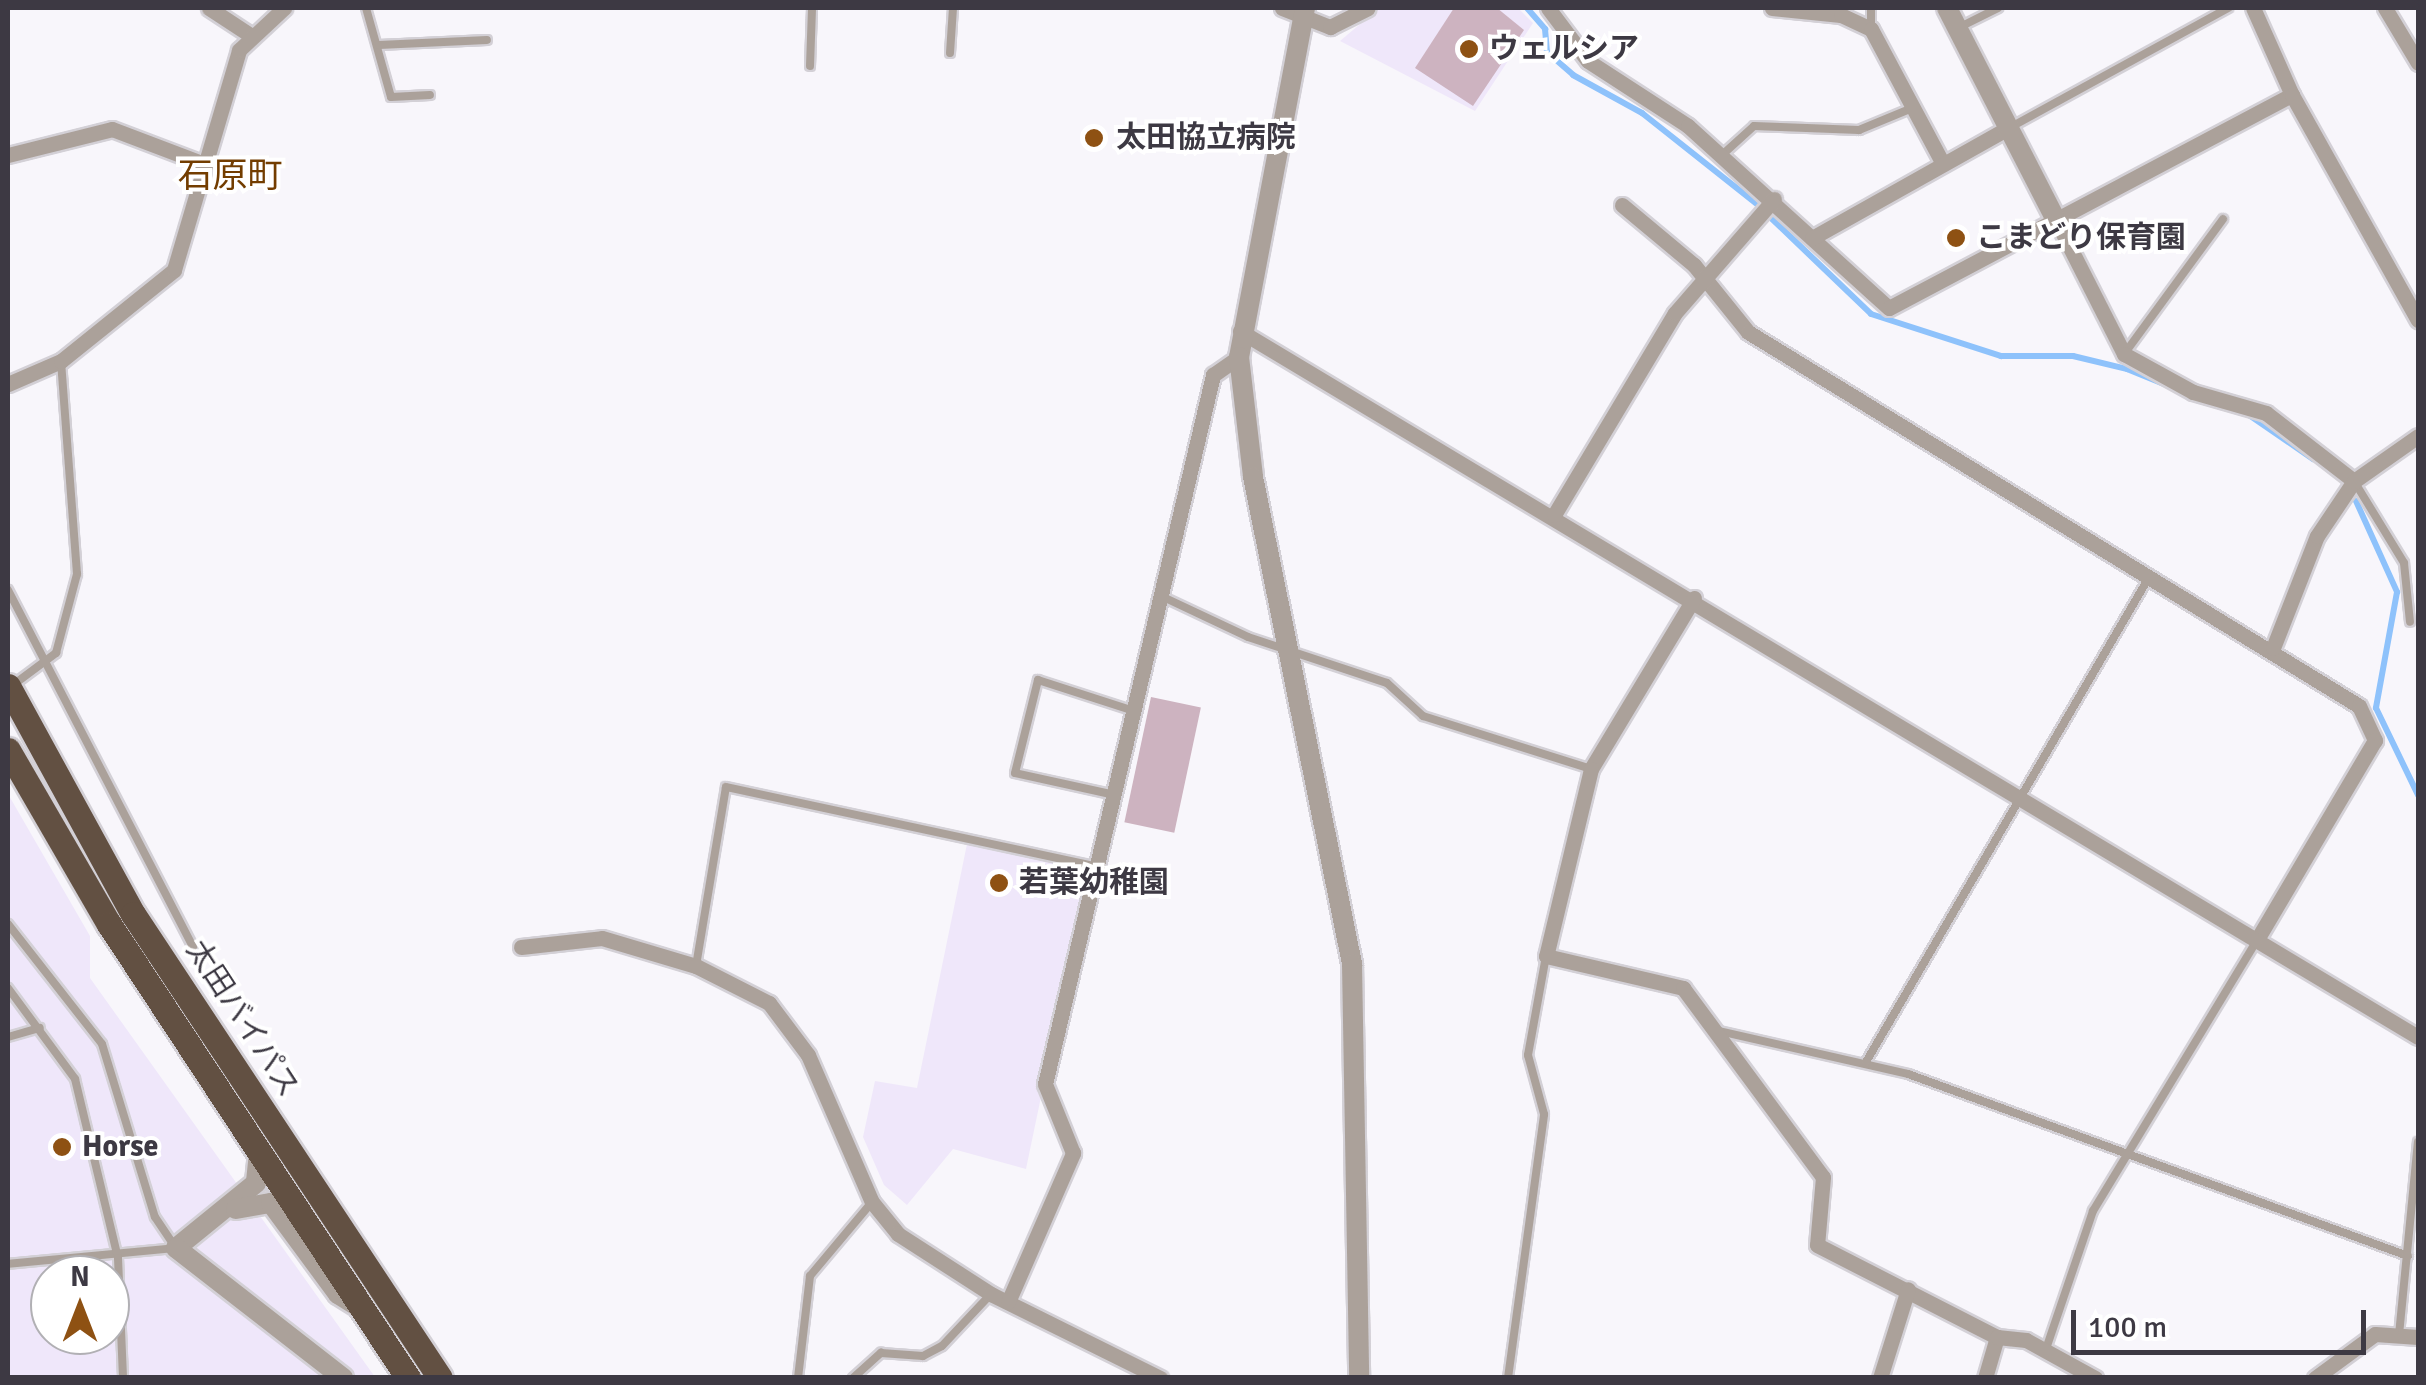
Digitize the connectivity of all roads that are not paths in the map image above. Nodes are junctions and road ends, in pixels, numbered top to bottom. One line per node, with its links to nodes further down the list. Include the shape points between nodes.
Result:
1 (210, 8): 19 (street)
2 (284, 8): 19 (street)
3 (366, 8): 21 (lane)
4 (812, 8): 24 (lane)
5 (953, 8): 22 (lane)
6 (1282, 8): 16 (street)
7 (1368, 8): 16 (street, via 1339,25)
8 (1772, 8): 17 (street, via 1841,15)
9 (1871, 8): 17 (lane)
10 (1947, 8): 18 (street)
11 (1998, 8): 18 (lane)
12 (2228, 8): 28 (lane)
13 (2253, 8): 26 (street)
14 (2385, 8): 23 (street)
15 (1557, 10): 30 (street, via 1588,60)
16 (1304, 13): 40 (street)
17 (1871, 28): 27 (street)
18 (1958, 28): 28 (street)
19 (250, 35): 31 (street)
20 (486, 40): 21 (lane)
21 (379, 44): 25 (lane, via 392,97)
22 (950, 54)
23 (2418, 64)
24 (810, 66)
25 (430, 95)
26 (2292, 95): 35 (street); 39 (street)
27 (1916, 106): 30 (lane, via 1858,130 1754,126); 32 (street)
28 (2006, 129): 32 (street); 35 (street)
29 (8, 155): 31 (street, via 112,130)
30 (1722, 155): 33 (street)
31 (199, 162): 43 (street, via 174,270)
32 (1943, 164): 37 (street)
33 (1774, 199): 37 (street); 38 (street)
34 (1622, 205): 38 (street, via 1694,265)
35 (2054, 216): 37 (street, via 1889,308); 41 (street)
36 (2222, 220): 41 (lane)
37 (1812, 238)
38 (1700, 280): 47 (street); 48 (street, via 1748,332)
39 (2418, 320)
40 (1240, 330): 42 (street); 47 (street)
41 (2124, 354): 46 (street, via 2168,382 2266,413)
42 (1238, 357): 50 (street, via 1212,375); 54 (street)
43 (61, 361): 44 (street); 55 (lane, via 77,574)
44 (8, 384)
45 (2418, 436): 46 (street)
46 (2354, 480): 52 (lane, via 2404,563); 53 (street, via 2317,536)
47 (1554, 515): 51 (street)
48 (2151, 574): 53 (street); 61 (lane)
49 (8, 590): 55 (lane)
50 (1162, 596): 54 (lane); 57 (street)
51 (1694, 598): 59 (street); 61 (street)
52 (2410, 622)
53 (2273, 648): 64 (street, via 2343,691 2374,740)
54 (1290, 650): 59 (lane, via 1387,683 1422,716); 98 (street, via 1352,964)
55 (45, 667): 56 (lane); 65 (lane)
56 (8, 686): 94 (highway, 太田バイパス, via 133,914)
57 (1134, 711): 60 (street); 60 (lane, via 1038,680 1015,774)
58 (8, 750): 76 (highway, 太田バイパス)
59 (1591, 769): 67 (street)
60 (1114, 795): 62 (street)
61 (2020, 795): 64 (street); 74 (lane)
62 (1098, 866): 68 (lane, via 726,787); 86 (street, via 1045,1084 1072,1153)
63 (8, 924): 80 (lane, via 102,1044 155,1217)
64 (2259, 936): 72 (street); 77 (lane)
65 (193, 947)
66 (521, 947): 68 (street, via 602,938)
67 (1546, 956): 71 (street, via 1683,988); 99 (lane, via 1528,1055 1544,1114)
68 (696, 966): 78 (street, via 786,1020)
69 (8, 988): 70 (lane)
70 (40, 1028): 73 (lane); 81 (lane, via 75,1079)
71 (1714, 1030): 74 (lane); 84 (street, via 1823,1177 1817,1246)
72 (2418, 1037)
73 (8, 1038)
74 (1866, 1062): 77 (lane)
75 (2418, 1142): 83 (lane)
76 (259, 1153): 79 (street, via 256,1183); 87 (highway, 太田バイパス)
77 (2135, 1154): 83 (lane); 91 (lane, via 2093,1211)
78 (872, 1202): 85 (street, via 898,1234); 95 (lane, via 810,1276)
79 (221, 1216): 80 (street); 87 (street, via 258,1200 271,1203 338,1294)
80 (176, 1248): 82 (lane); 92 (street)
81 (117, 1255)
82 (130, 1256)
83 (2408, 1256): 88 (lane)
84 (1908, 1289): 89 (street); 100 (street)
85 (992, 1294): 86 (street); 96 (lane, via 942,1346 923,1356 881,1353)
86 (1008, 1302): 97 (street)
87 (363, 1309): 93 (highway, 太田バイパス)
88 (2400, 1335): 90 (street); 103 (street, via 2365,1338)
89 (1997, 1337): 91 (street); 101 (street)
90 (2418, 1337)
91 (2046, 1348): 102 (street)
92 (338, 1376)
93 (408, 1378)
94 (440, 1378)
95 (798, 1378)
96 (853, 1378)
97 (1160, 1378)
98 (1359, 1378)
99 (1508, 1378)
100 (1880, 1378)
101 (1985, 1378)
102 (2095, 1378)
103 (2315, 1378)

